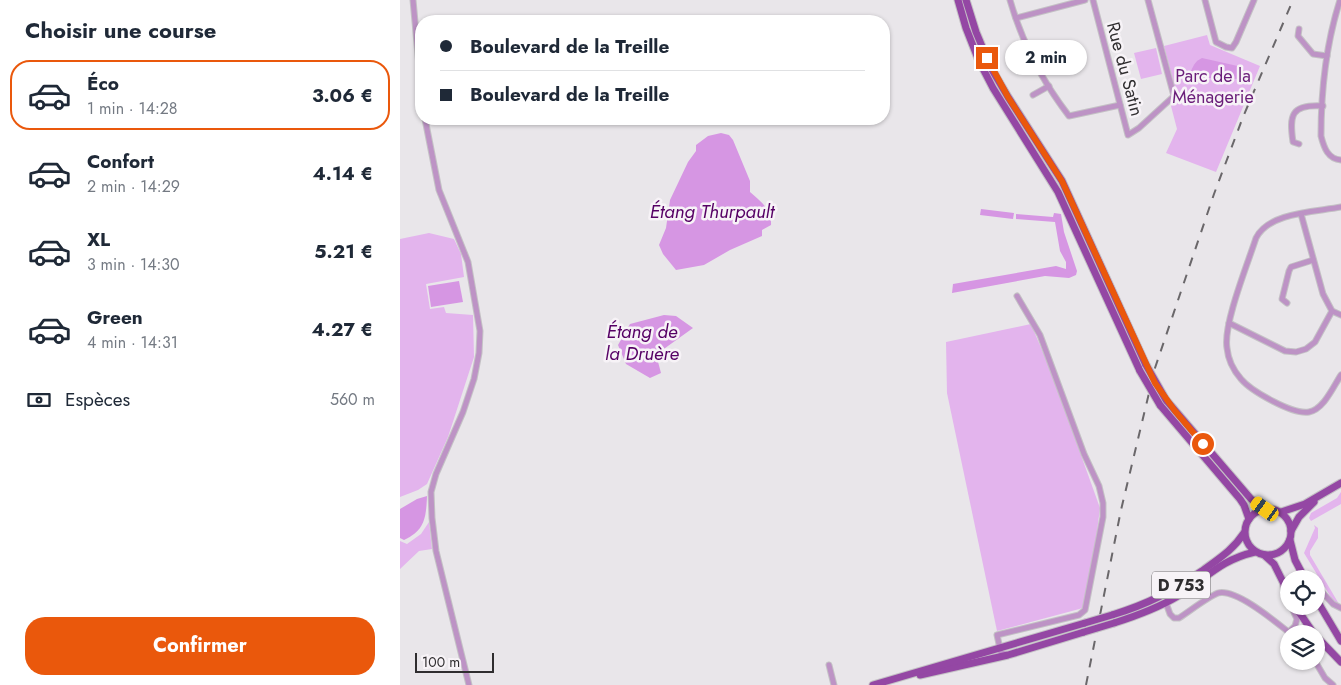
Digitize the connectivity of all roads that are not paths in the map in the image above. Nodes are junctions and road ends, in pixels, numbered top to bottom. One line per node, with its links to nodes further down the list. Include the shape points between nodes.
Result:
1 (413, 0): 13 (street)
2 (958, 0): 36 (main road, bridge, via 979,61 1058,192 1140,371 1160,406 1240,499)
3 (966, 0): 34 (main road, bridge, via 991,68 1062,181 1146,365 1166,400 1251,499)
4 (1010, 0): 12 (street)
5 (1085, 0): 11 (street)
6 (1093, 0): 18 (street, Rue du Satin)
7 (1148, 0): 18 (street, Rue du Satin, via 1174,96 1128,135)
8 (1205, 0): 9 (street, via 1216,42 1232,48)
9 (1254, 0)
10 (1340, 0): 15 (street)
11 (1064, 3): 12 (street)
12 (1016, 18): 16 (street, via 1027,48)
13 (415, 22)
14 (1299, 29): 15 (street, via 1298,36 1313,54)
15 (1327, 56): 19 (street)
16 (1048, 86): 17 (street); 18 (street, via 1070,116)
17 (1033, 95)
18 (1120, 105)
19 (1322, 106): 21 (street, via 1303,107 1293,114 1290,119 1293,142); 22 (street, via 1324,147 1328,154)
20 (426, 125): 56 (street, via 439,190 468,262 480,331 474,379 430,492 436,550)
21 (1299, 144)
22 (1340, 160)
23 (1341, 206): 24 (street)
24 (1301, 214): 25 (street); 30 (street, via 1274,220 1258,234)
25 (1314, 260): 27 (street, via 1294,265 1289,271 1282,300); 28 (street, via 1323,294)
26 (1018, 296): 51 (street, via 1040,335 1103,503 1085,610 997,635)
27 (1287, 302)
28 (1332, 311): 29 (street); 30 (street, via 1315,342 1296,352 1285,351)
29 (1341, 315)
30 (1229, 323): 31 (street, via 1227,350 1237,374 1250,388 1284,406 1299,412 1316,409)
31 (1341, 375)
32 (1341, 483): 33 (main road)
33 (1324, 494): 35 (main road); 37 (main road, via 1299,517)
34 (1265, 509): 35 (main road); 36 (main road)
35 (1281, 512): 37 (main road)
36 (1248, 519): 38 (main road)
37 (1291, 531): 39 (main road)
38 (1244, 533): 40 (main road); 51 (main road, D 753, bridge, via 1227,553 1153,601)
39 (1290, 540): 41 (main road, via 1280,552); 42 (main road)
40 (1255, 552): 41 (main road); 45 (main road, D 753, via 1226,562)
41 (1264, 555): 43 (main road, via 1274,564)
42 (1300, 570)
43 (1280, 577)
44 (1325, 595): 46 (street)
45 (1166, 603): 48 (street, via 1170,614 1179,618 1225,592); 52 (main road, D 753, bridge, via 1114,623)
46 (1341, 609)
47 (1325, 614): 49 (main road)
48 (1280, 626)
49 (1341, 641)
50 (1325, 645): 53 (main road)
51 (999, 648): 52 (street, via 1001,653); 58 (main road, D 753)
52 (1008, 655): 58 (main road, D 753)
53 (1341, 662)
54 (829, 665): 57 (street)
55 (1320, 670): 59 (street)
56 (469, 685)
57 (834, 685)
58 (875, 685)
59 (1333, 685)

